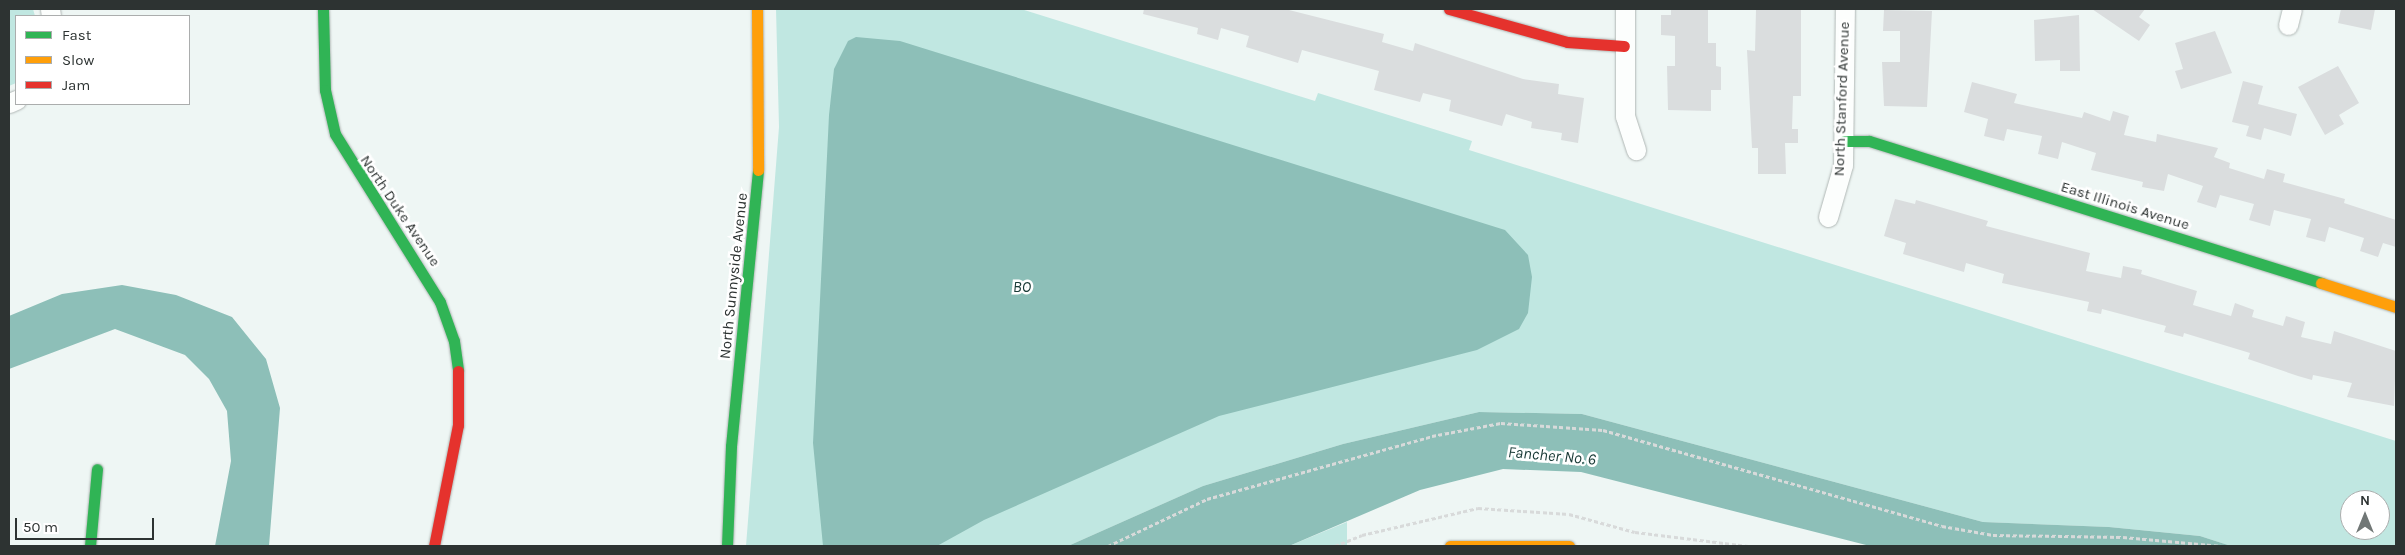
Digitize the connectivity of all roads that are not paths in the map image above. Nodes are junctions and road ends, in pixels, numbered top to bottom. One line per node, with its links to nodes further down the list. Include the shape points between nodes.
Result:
1 (322, 9): 13 (street, North Duke Avenue, via 325,90 335,134 353,169 417,259 440,302 454,341 460,383 458,425)
2 (757, 9): 14 (street, North Sunnyside Avenue, via 758,189 731,446)
3 (1449, 9): 6 (street, via 1567,42)
4 (1625, 9): 6 (street)
5 (1845, 9): 7 (street, North Stanford Avenue)
6 (1624, 46): 8 (street, via 1625,116)
7 (1844, 141): 9 (street, North Stanford Avenue, via 1838,192); 10 (street, East Illinois Avenue, via 1869,141)
8 (1636, 150)
9 (1828, 217)
10 (2396, 307)
11 (97, 469): 12 (street)
12 (90, 546)
13 (434, 546)
14 (727, 546)
15 (1450, 546): 16 (street)
16 (1569, 546)

